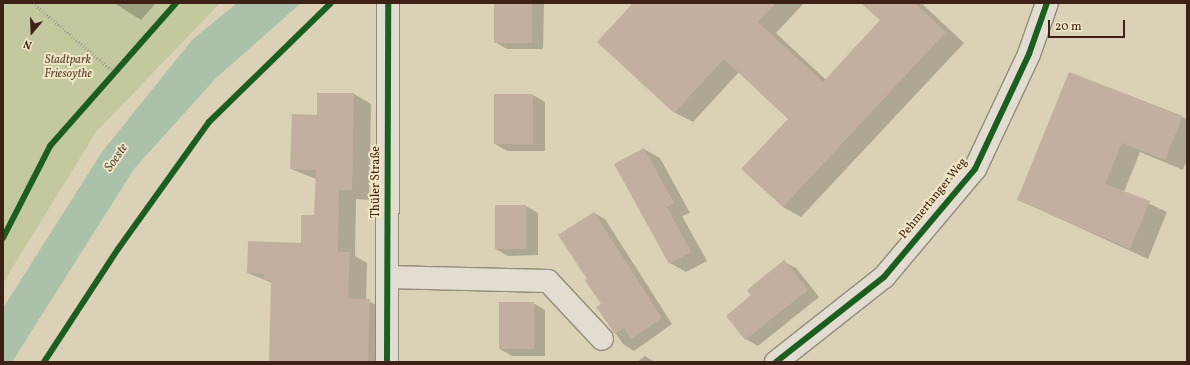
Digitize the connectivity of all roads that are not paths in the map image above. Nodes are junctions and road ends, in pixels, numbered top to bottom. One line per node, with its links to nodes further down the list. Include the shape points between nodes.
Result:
1 (388, 3): 3 (street, Thüler Straße)
2 (1047, 3): 6 (street, Pehmertanger Weg, via 1029,54 975,169 884,277)
3 (387, 277): 4 (street, via 548,281); 5 (street, Thüler Straße)
4 (602, 339)
5 (387, 362)
6 (776, 362)

